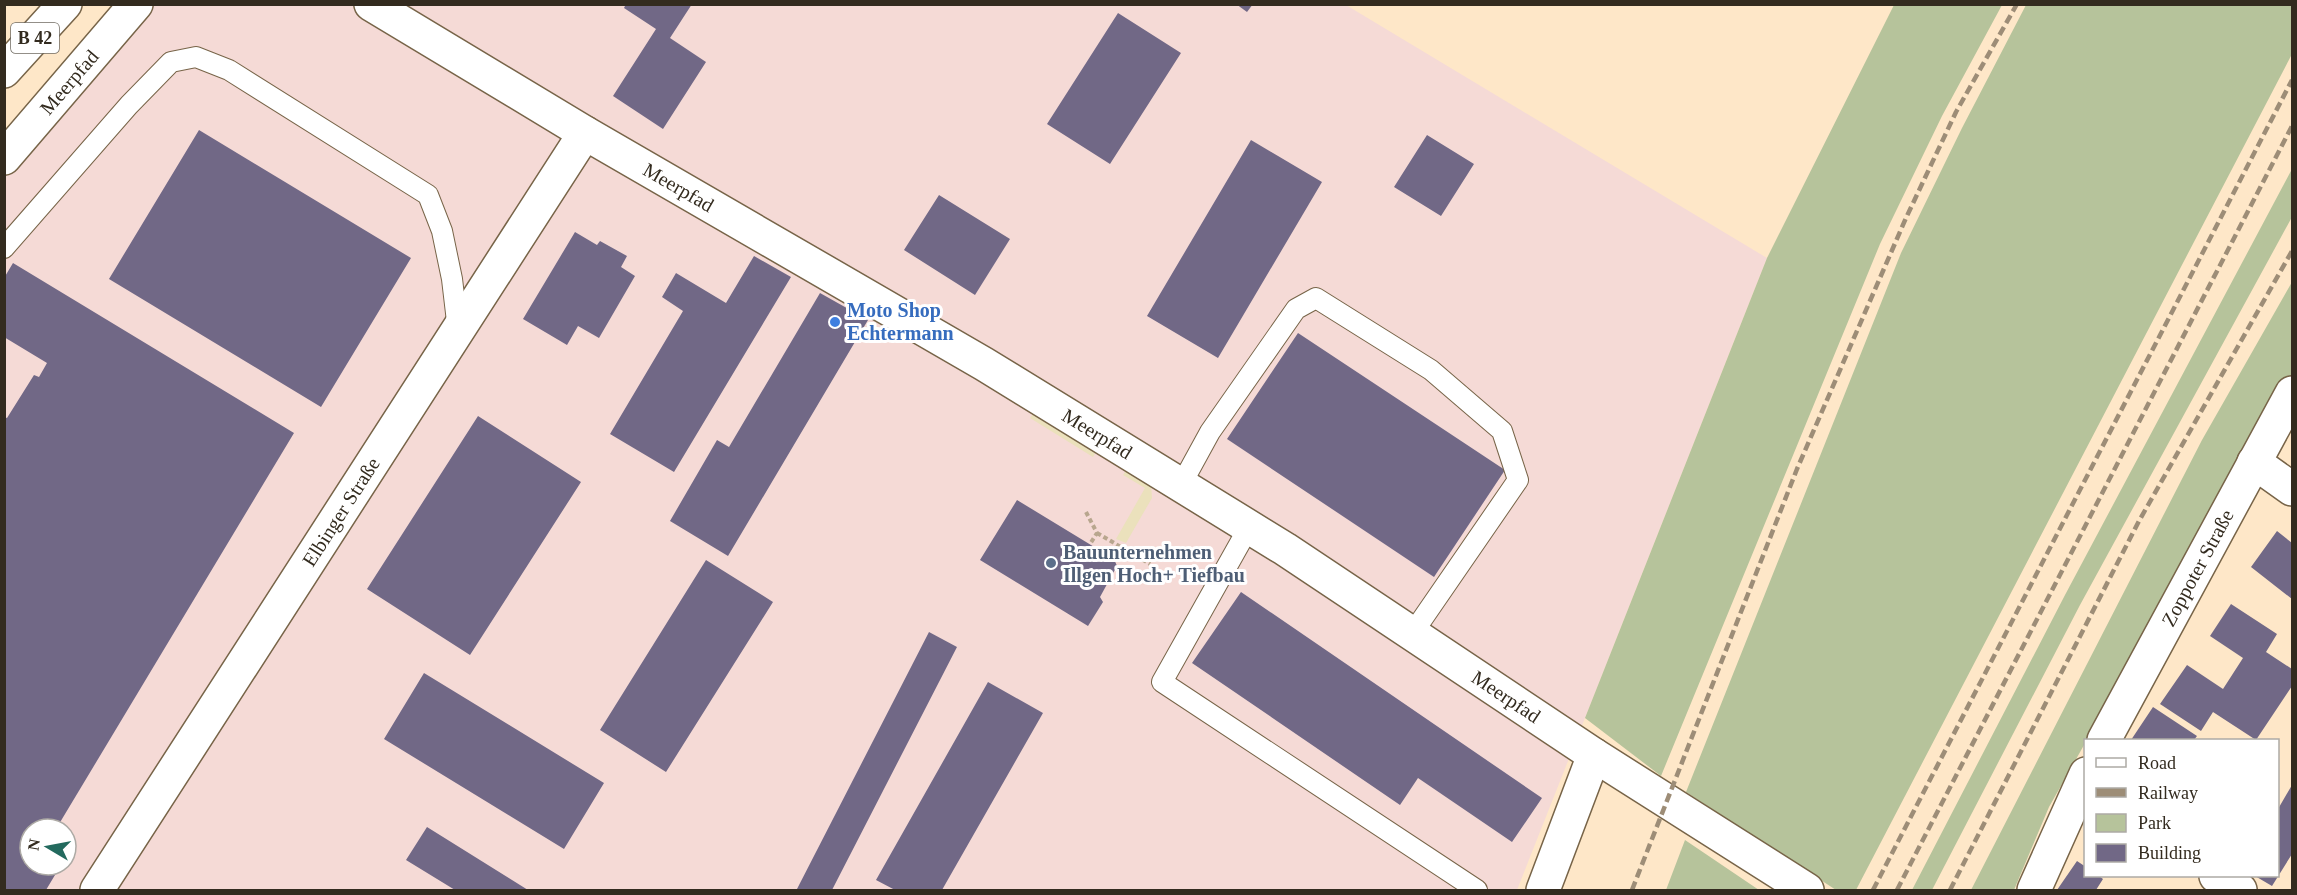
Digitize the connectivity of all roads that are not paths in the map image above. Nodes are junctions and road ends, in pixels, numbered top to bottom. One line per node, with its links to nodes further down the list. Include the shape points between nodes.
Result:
1 (65, 4): 4 (main road, B 42)
2 (136, 4): 6 (main road, Meerpfad)
3 (371, 4): 5 (main road, Meerpfad)
4 (4, 71)
5 (585, 133): 8 (main road, Elbinger Straße); 11 (main road, Meerpfad, via 984,364)
6 (4, 158)
7 (4, 248): 8 (lane, via 171,62 196,57 229,70 428,195 442,231)
8 (458, 330): 19 (main road, Elbinger Straße)
9 (2292, 393): 10 (main road, Zoppoter Straße)
10 (2254, 462): 12 (main road); 15 (main road, Zoppoter Straße)
11 (1181, 485): 13 (main road, Meerpfad); 14 (lane, via 1210,432 1296,309 1316,298 1431,370 1502,431 1518,480)
12 (2292, 489)
13 (1249, 527): 14 (main road, Meerpfad); 20 (lane, via 1162,682)
14 (1412, 634): 16 (main road, Meerpfad)
15 (2105, 739)
16 (1594, 755): 21 (main road); 22 (main road, Meerpfad)
17 (2083, 785): 23 (main road)
18 (2218, 877): 24 (main road)
19 (97, 891)
20 (1477, 891)
21 (1543, 891)
22 (1807, 891)
23 (2034, 891)
24 (2240, 891)

